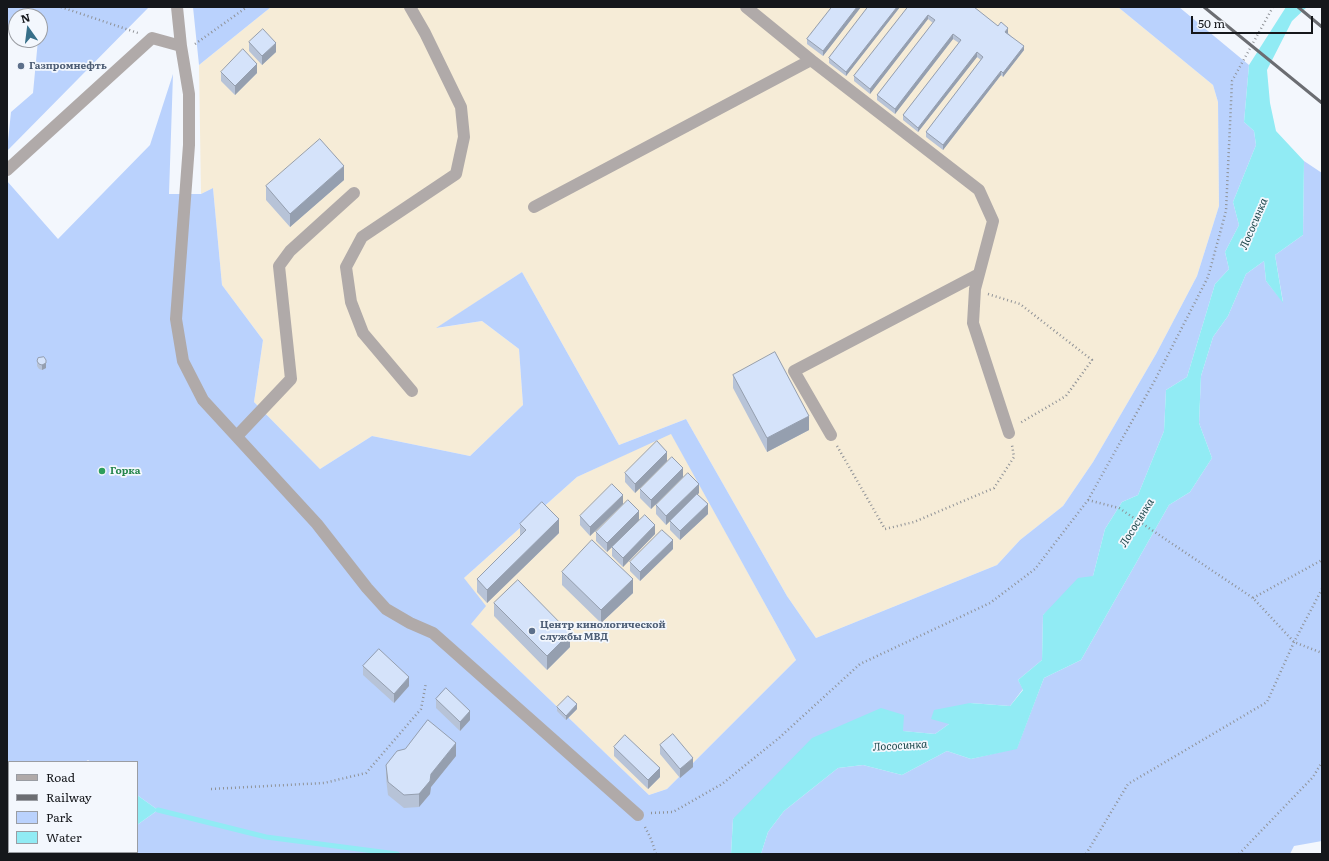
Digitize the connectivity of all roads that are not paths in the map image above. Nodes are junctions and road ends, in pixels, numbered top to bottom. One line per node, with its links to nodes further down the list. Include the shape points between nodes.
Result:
1 (177, 7): 4 (lane)
2 (410, 7): 10 (lane, via 461,107 464,137 456,174 362,237 346,267 351,302 363,333)
3 (746, 7): 5 (lane)
4 (181, 46): 6 (lane, via 152,38); 13 (lane, via 189,94 189,145 176,319 183,361 203,400)
5 (811, 60): 8 (lane); 9 (lane, via 979,190 993,221)
6 (7, 170)
7 (354, 193): 13 (lane, via 290,251 279,266 291,379)
8 (534, 207)
9 (979, 274): 11 (lane, via 975,289 973,322); 12 (lane, via 794,371)
10 (412, 391)
11 (1009, 433)
12 (830, 435)
13 (236, 436): 14 (lane, via 317,524 386,609 433,634)
14 (638, 814)

